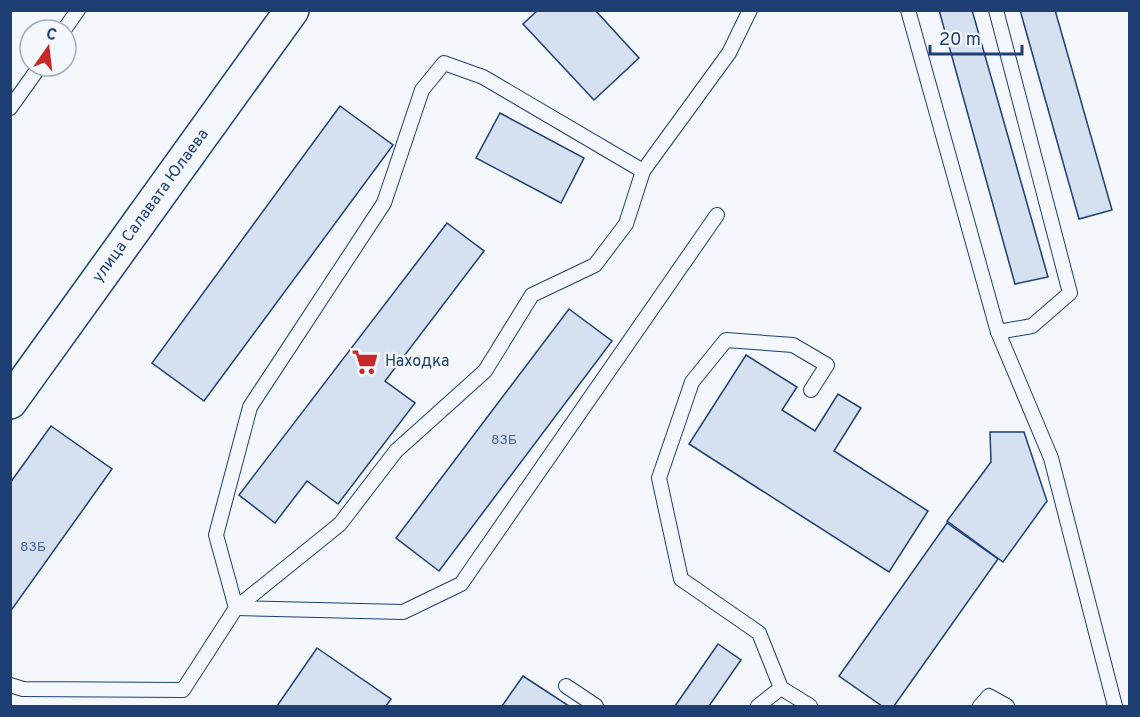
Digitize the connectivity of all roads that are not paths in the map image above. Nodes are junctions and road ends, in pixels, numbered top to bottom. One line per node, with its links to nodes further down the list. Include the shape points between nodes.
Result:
1 (292, 10): 11 (street, улица Салавата Юлаева)
2 (750, 10): 7 (lane, via 729,53)
3 (908, 10): 9 (lane)
4 (996, 10): 9 (lane, via 1070,293 1032,326)
5 (31, 78): 6 (lane)
6 (10, 108)
7 (643, 171): 12 (lane, via 626,224 595,265 532,295 485,371 396,451 340,524); 12 (lane, via 483,77 444,63 422,90 384,203 250,407 216,535)
8 (717, 215): 12 (lane, via 461,584 403,612)
9 (998, 332): 21 (lane, via 1051,458)
10 (812, 390): 15 (lane, via 827,365 793,345 726,339 692,382 659,478 681,579 759,633)
11 (10, 402)
12 (236, 608): 13 (lane, via 183,690 23,689)
13 (10, 685)
14 (566, 686): 16 (lane)
15 (781, 688): 17 (lane); 18 (lane)
16 (596, 706)
17 (758, 706)
18 (810, 706)
19 (980, 706): 20 (lane, via 989,696)
20 (1007, 706)
21 (1115, 706)

